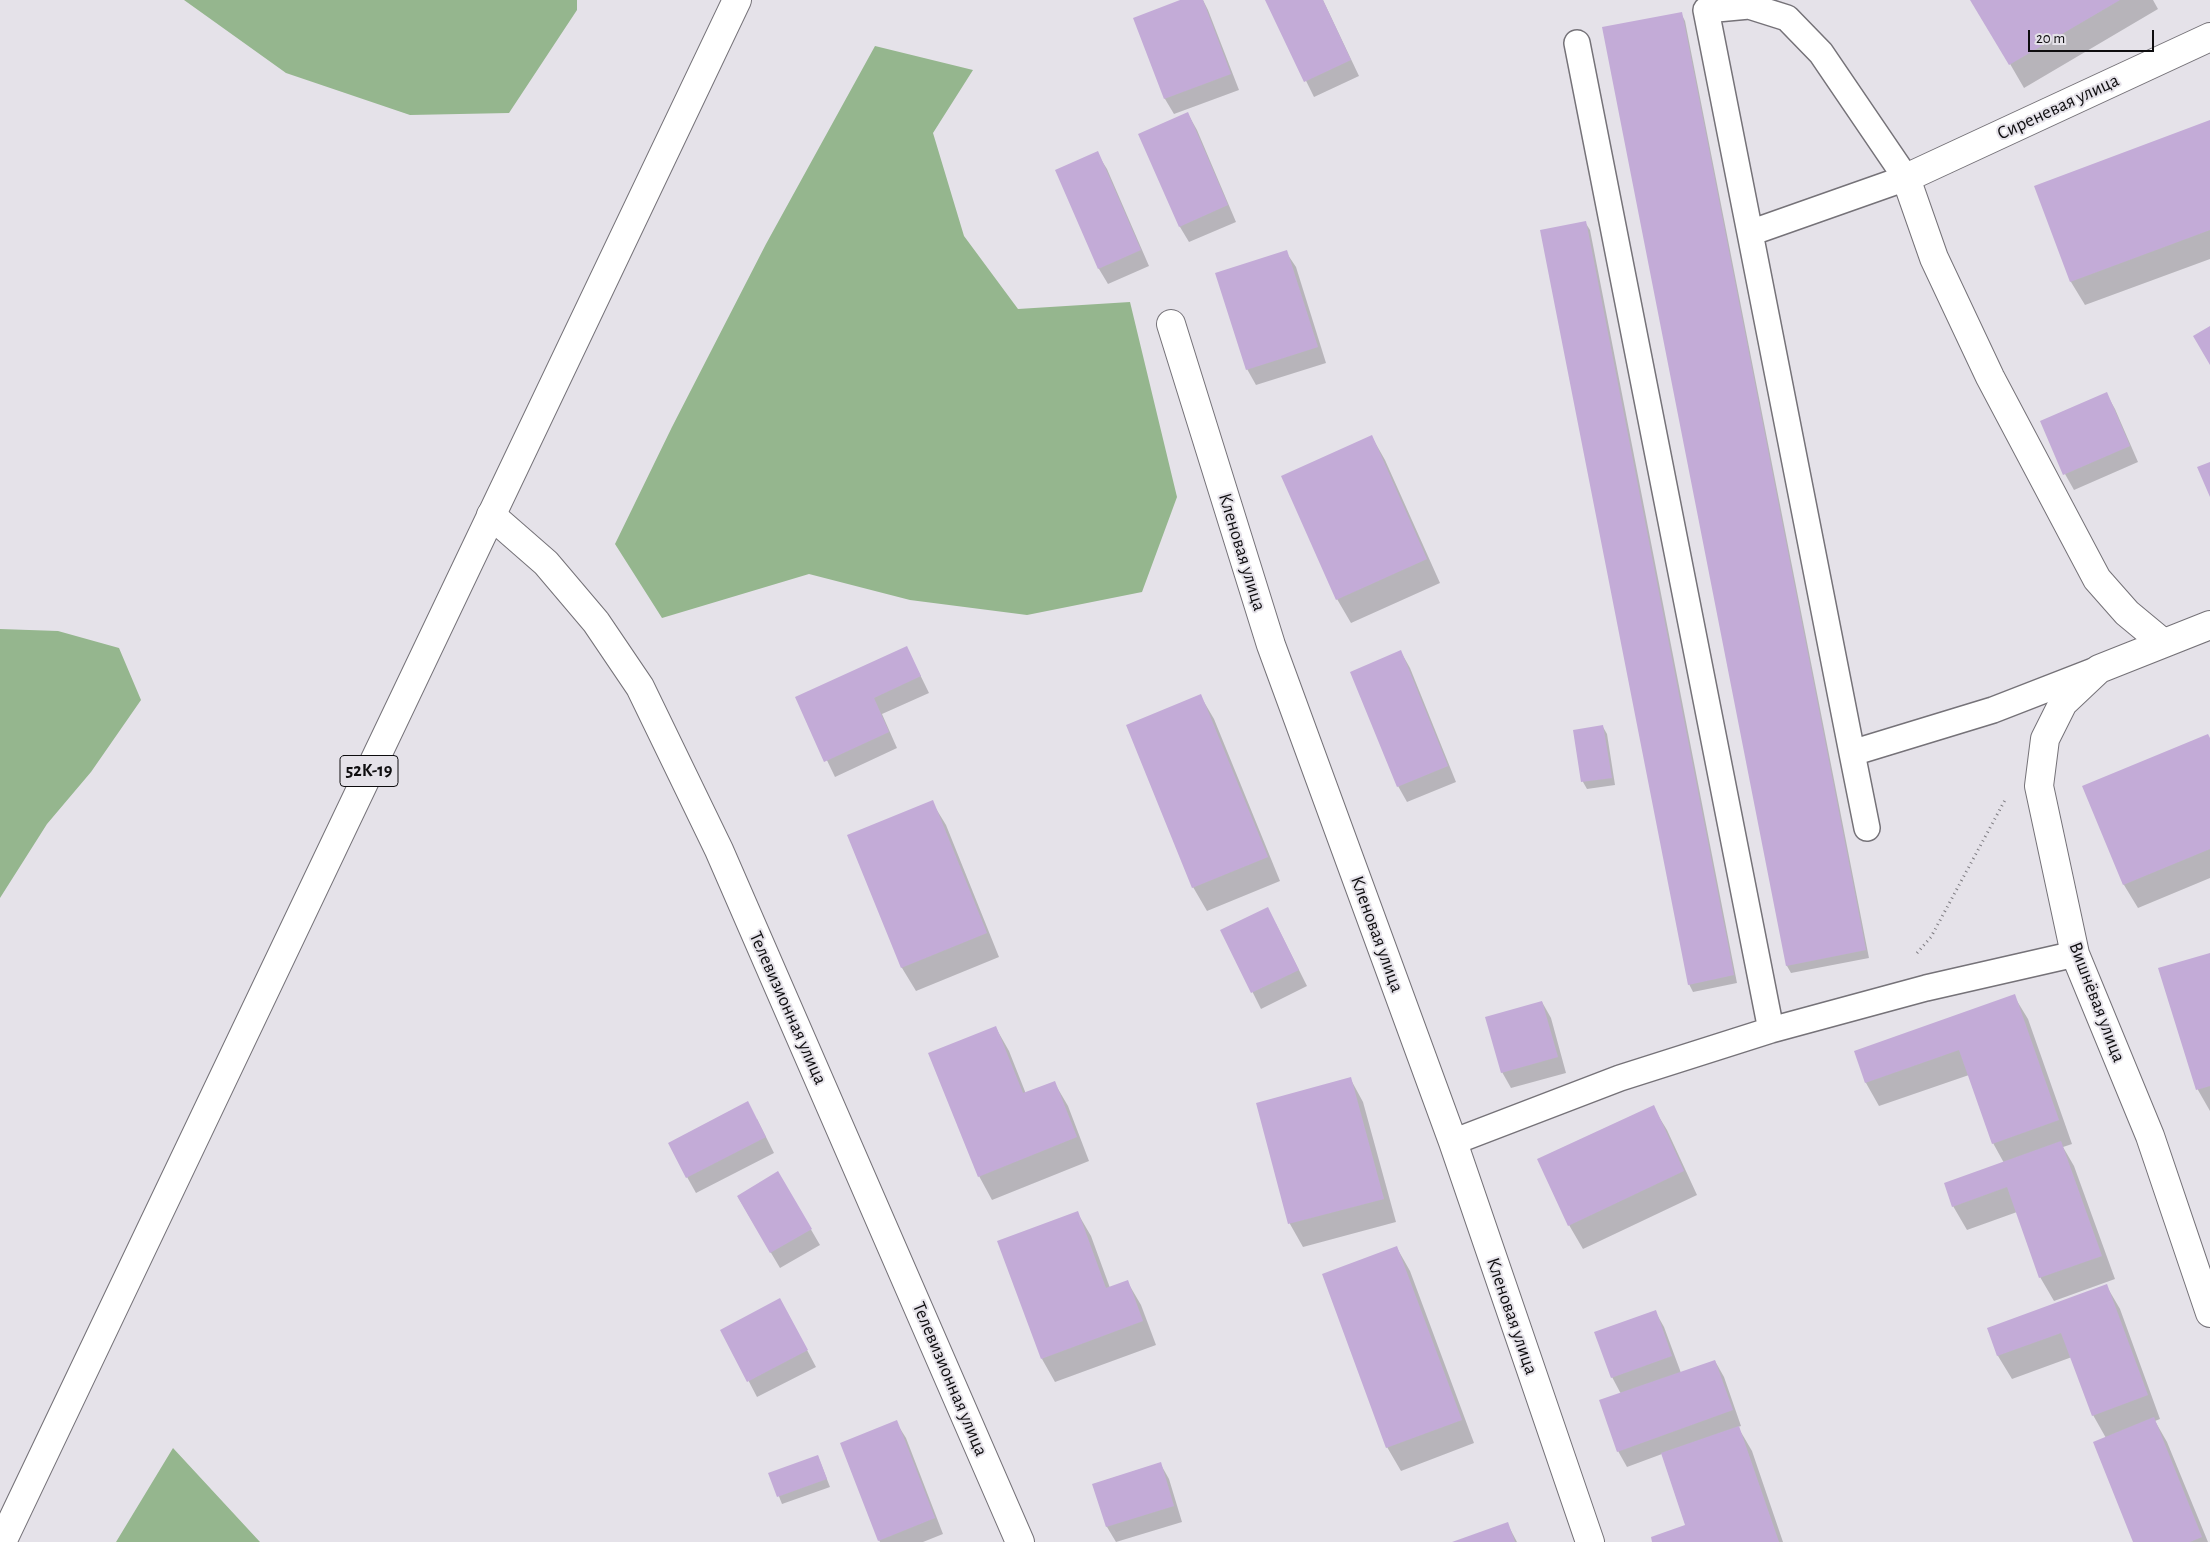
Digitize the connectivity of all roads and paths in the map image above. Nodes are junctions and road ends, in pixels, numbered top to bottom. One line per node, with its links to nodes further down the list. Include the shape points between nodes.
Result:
1 (737, 0): 7 (street, 52К-19)
2 (2210, 37): 4 (street, Сиреневая улица)
3 (1578, 43): 16 (lane)
4 (1906, 178): 5 (lane); 5 (lane, via 1822,52 1787,18 1749,6 1706,10); 9 (street, via 1934,258 1990,377 2097,579 2127,612)
5 (1750, 232): 11 (lane)
6 (1171, 324): 17 (street, Кленовая улица, via 1271,645)
7 (491, 515): 19 (street, 52К-19); 20 (street, Телевизионная улица, via 546,563 596,622 640,687 719,850)
8 (2210, 624): 9 (street)
9 (2162, 642): 10 (street)
10 (2099, 669): 11 (lane, via 1993,710); 14 (street, Вишнёвая улица, via 2063,704 2045,739 2039,786)
11 (1852, 753): 13 (lane)
12 (2007, 796): 15 (path, via 1931,937)
13 (1867, 828)
14 (2075, 954): 16 (lane, via 1926,988); 18 (street, Вишнёвая улица, via 2150,1136)
15 (1913, 958)
16 (1771, 1030): 17 (lane, via 1620,1078)
17 (1453, 1142): 21 (street, Кленовая улица)
18 (2210, 1313)
19 (2, 1542)
20 (1020, 1542)
21 (1590, 1542)

